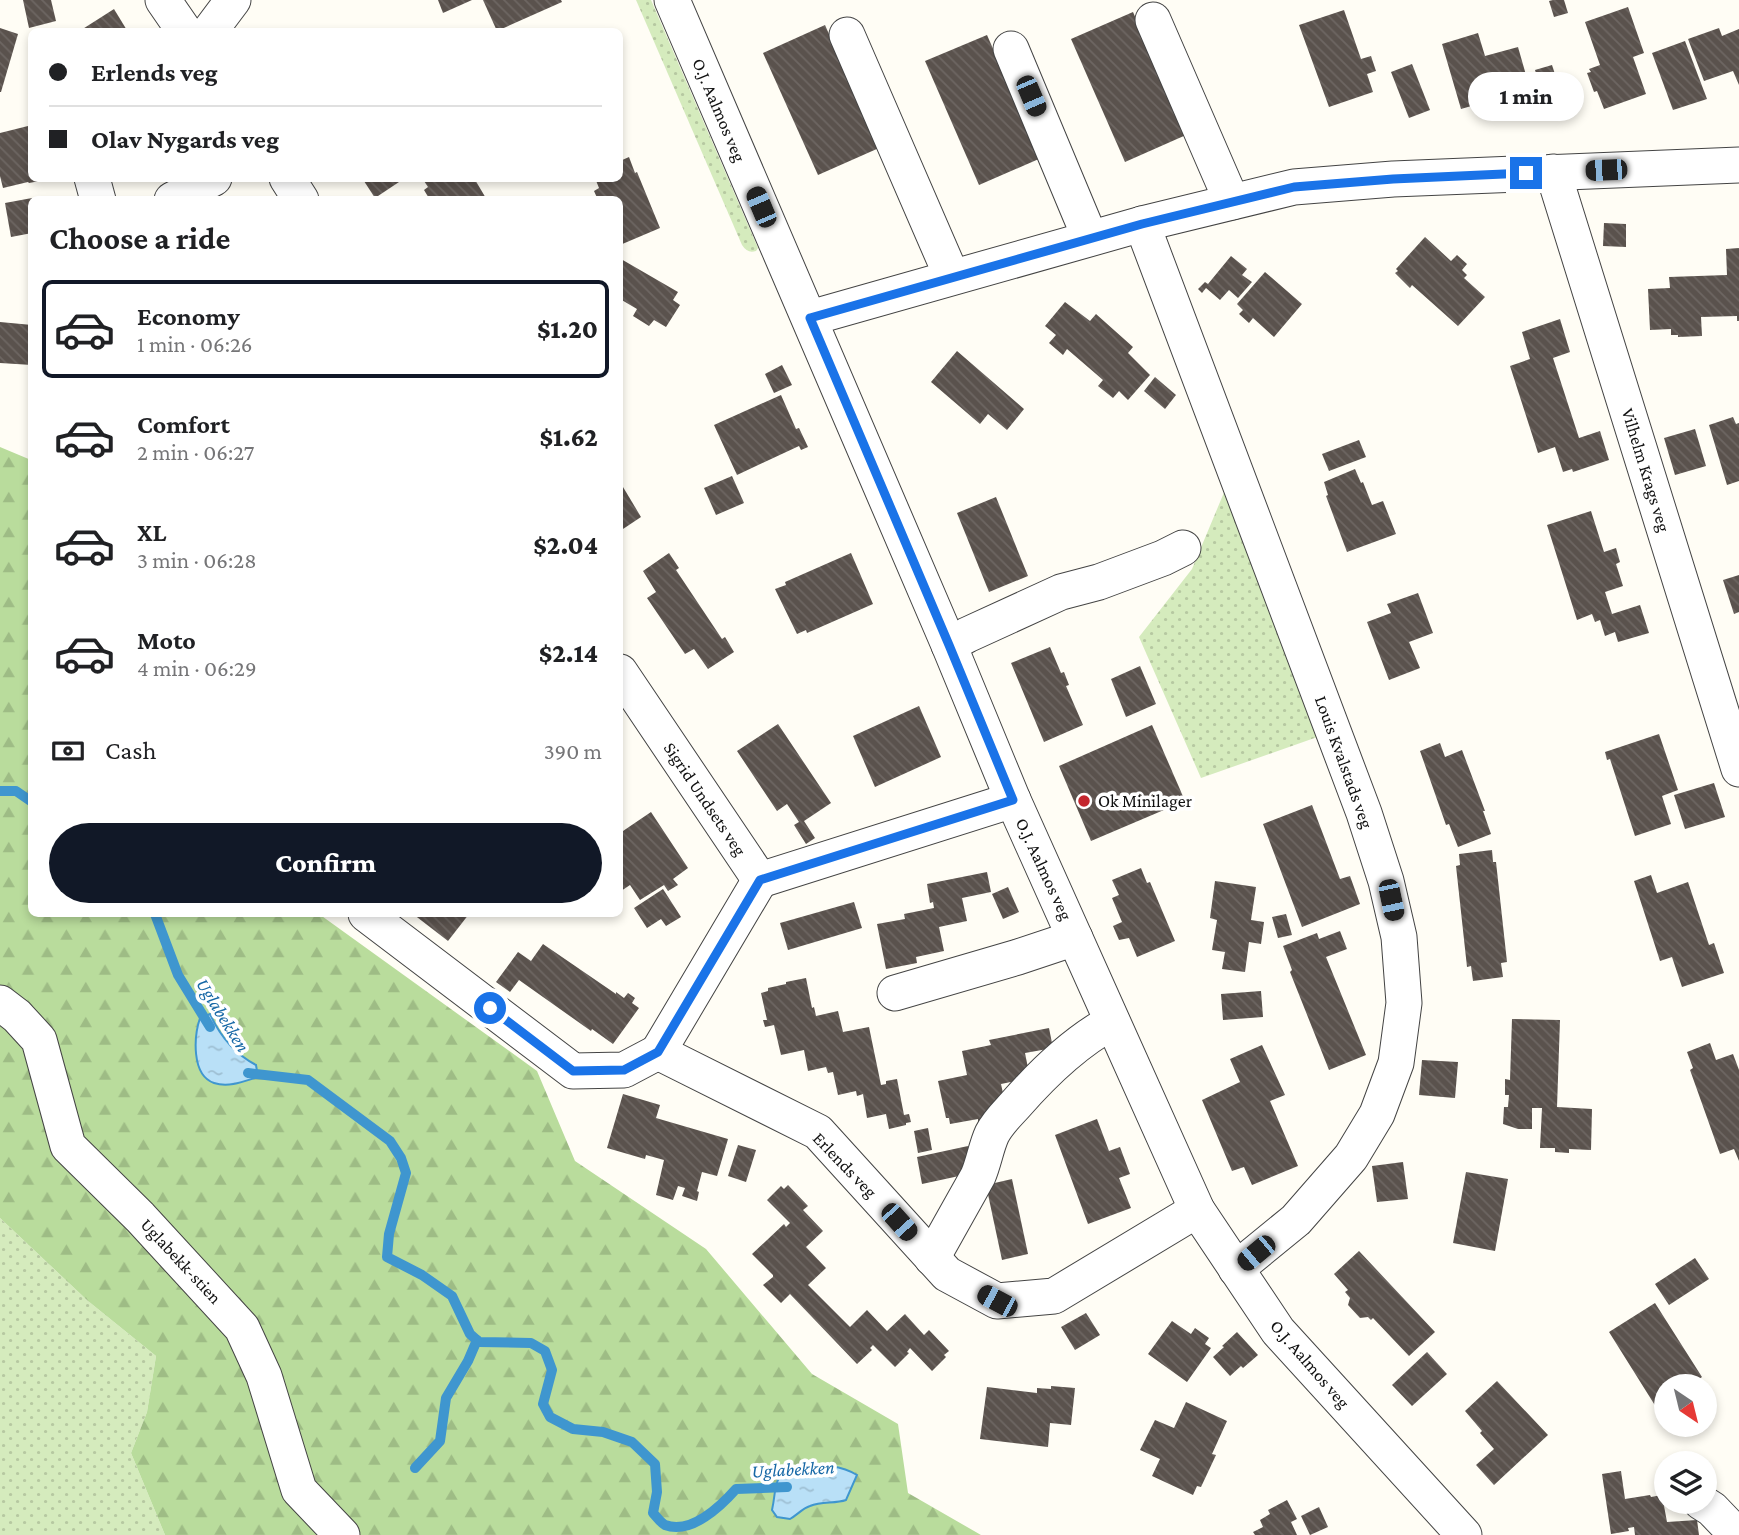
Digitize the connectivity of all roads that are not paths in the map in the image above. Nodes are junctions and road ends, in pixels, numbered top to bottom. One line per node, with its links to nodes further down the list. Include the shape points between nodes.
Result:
1 (163, 0): 5 (street)
2 (233, 0): 6 (street)
3 (672, 0): 17 (street, O.J. Aalmos veg)
4 (1153, 20): 13 (street)
5 (182, 28)
6 (212, 28)
7 (847, 35): 16 (street)
8 (1011, 49): 15 (street)
9 (1739, 165): 10 (street)
10 (1552, 172): 13 (street, via 1294,187); 21 (street, Vilhelm Krags veg)
11 (206, 182): 12 (street)
12 (180, 196)
13 (1232, 202): 14 (street)
14 (1142, 224): 15 (street); 32 (street, Louis Kvalstads veg, via 1364,813 1399,937 1404,1003 1396,1063 1377,1114 1351,1157 1296,1220)
15 (1090, 238): 16 (street)
16 (952, 277): 17 (street)
17 (810, 318): 19 (street, O.J. Aalmos veg)
18 (1183, 548): 19 (street, via 1061,592)
19 (949, 645): 22 (street, O.J. Aalmos veg)
20 (623, 676): 23 (street, Sigrid Undsets veg)
21 (1739, 769)
22 (1013, 800): 23 (street); 25 (street, O.J. Aalmos veg)
23 (760, 880): 29 (street)
24 (370, 917): 29 (street, via 573,1071 624,1070)
25 (1075, 938): 26 (street, O.J. Aalmos veg); 28 (street, O.J. Aalmos veg)
26 (895, 993)
27 (0, 1003): 34 (street, Uglabekk-stien, via 39,1040 68,1146 242,1328 264,1376 299,1490)
28 (1112, 1022): 30 (street, O.J. Aalmos veg); 31 (street, via 1058,1061 1002,1119 983,1166)
29 (658, 1052): 31 (street, Erlends veg, via 818,1132)
30 (1197, 1210): 31 (street, Erlends veg, via 1054,1296 997,1301 947,1274); 32 (street, O.J. Aalmos veg)
31 (932, 1258)
32 (1236, 1269): 35 (street, O.J. Aalmos veg, via 1278,1331)
33 (1717, 1514): 36 (street)
34 (342, 1535)
35 (1464, 1535)
36 (1737, 1535)

